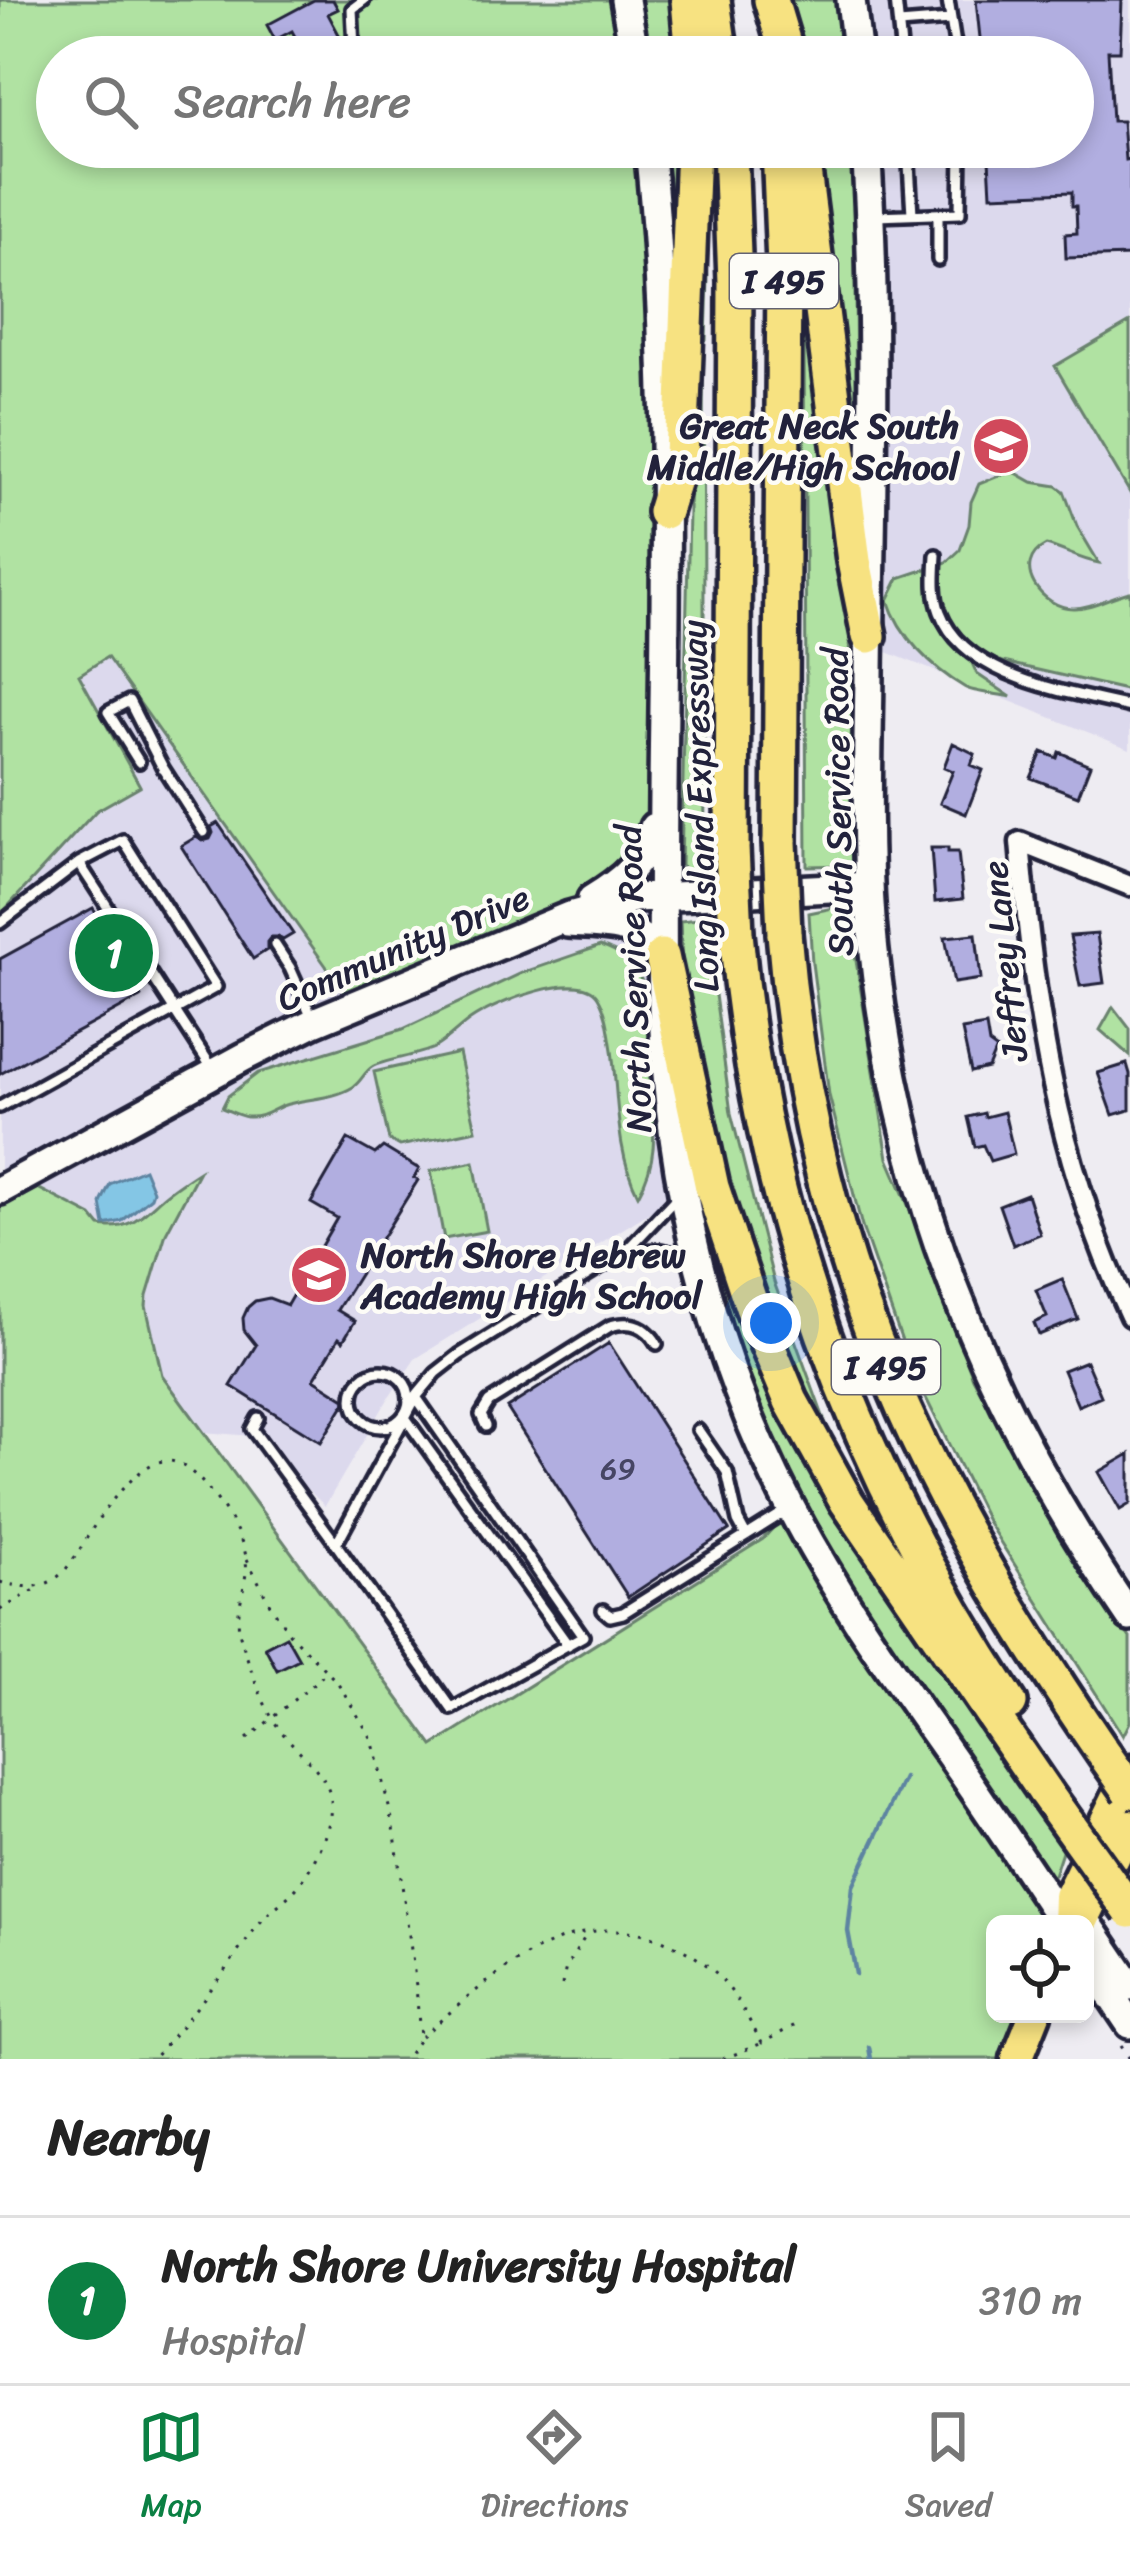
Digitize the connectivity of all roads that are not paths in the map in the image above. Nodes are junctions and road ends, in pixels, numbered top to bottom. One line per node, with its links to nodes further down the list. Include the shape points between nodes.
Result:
1 (364, 0): 11 (lane, via 352,9)
2 (625, 0): 12 (main road)
3 (688, 0): 13 (highway)
4 (713, 0): 14 (highway)
5 (767, 0): 15 (highway); 16 (highway)
6 (851, 0): 17 (main road)
7 (896, 0): 10 (lane)
8 (947, 0): 9 (lane)
9 (950, 20): 10 (lane); 19 (lane)
10 (899, 24): 18 (lane)
11 (353, 36)
12 (631, 36)
13 (691, 36)
14 (718, 36)
15 (769, 36)
16 (780, 36)
17 (855, 36)
18 (900, 36)
19 (953, 36)
20 (651, 168): 32 (main road, North Service Road, via 664,327)
21 (692, 168): 32 (highway, via 681,457)
22 (731, 168): 69 (highway, Long Island Expressway / I 495, bridge, via 732,848 745,1019 766,1136 794,1249 871,1454)
23 (780, 168): 68 (highway, I 495, bridge, via 784,933 822,1167 881,1354 929,1464 1015,1620)
24 (804, 168): 34 (highway)
25 (867, 168): 30 (main road, South Service Road)
26 (909, 168): 28 (lane)
27 (961, 168): 29 (lane, via 960,213)
28 (912, 214): 29 (lane); 30 (lane)
29 (938, 214): 31 (lane)
30 (870, 216): 34 (main road, South Service Road)
31 (938, 260)
32 (664, 512): 37 (main road, North Service Road)
33 (936, 555): 35 (lane, via 939,610 975,656 1017,676)
34 (869, 636): 40 (main road, South Service Road)
35 (1130, 706)
36 (139, 762): 38 (lane, via 108,712 129,701)
37 (663, 798): 42 (main road, North Service Road); 43 (main road, via 636,867)
38 (204, 832)
39 (79, 863): 44 (lane); 47 (lane); 47 (lane, via 123,840 134,857 216,987)
40 (869, 886): 42 (main road, Community Drive); 66 (main road, South Service Road, via 890,1058 942,1256 1025,1448)
41 (1130, 886): 55 (street, Jeffrey Lane, via 1020,842 1052,1086)
42 (662, 895): 43 (main road, Community Drive); 46 (main road, North Service Road)
43 (552, 922): 46 (main road, via 626,928); 48 (main road, Community Drive)
44 (0, 923)
45 (275, 945): 48 (lane)
46 (662, 956): 52 (main road, North Service Road); 69 (highway, via 712,1187 807,1434 847,1502)
47 (173, 1011): 49 (lane); 50 (lane)
48 (314, 1022): 49 (main road, Community Drive)
49 (215, 1073): 51 (main road, Community Drive)
50 (0, 1107)
51 (0, 1190)
52 (682, 1192): 53 (lane); 54 (main road, North Service Road)
53 (626, 1251): 54 (lane); 57 (lane, via 459,1355)
54 (698, 1258): 62 (main road, North Service Road, via 744,1408)
55 (1130, 1316)
56 (657, 1344): 60 (lane, via 637,1324 610,1326 488,1402)
57 (416, 1397): 58 (lane); 67 (lane, via 583,1636)
58 (404, 1416): 58 (lane, via 410,1399 398,1376 362,1378 353,1395 364,1421 382,1428); 64 (lane); 67 (lane)
59 (258, 1418): 64 (lane, via 252,1429)
60 (486, 1426)
61 (698, 1430): 63 (lane, via 727,1472)
62 (791, 1508): 63 (lane); 74 (main road, North Service Road, via 868,1638)
63 (746, 1534): 65 (lane, via 623,1613)
64 (336, 1544): 67 (lane, via 452,1709)
65 (602, 1610)
66 (1130, 1617)
67 (568, 1645)
68 (1118, 1764): 70 (highway, I 495, bridge); 75 (main road)
69 (1054, 1786): 72 (highway, Long Island Expressway / I 495); 73 (highway, bridge)
70 (1130, 1791)
71 (1130, 1825): 76 (main road)
72 (1130, 1873)
73 (1130, 1911)
74 (1070, 1915)
75 (1073, 1915)
76 (1073, 1915)
77 (1094, 1943): 79 (main road, North Service Road)
78 (1094, 1970): 81 (main road)
79 (1130, 1986)
80 (1031, 2023): 82 (main road)
81 (1130, 2024)
82 (1017, 2059)

